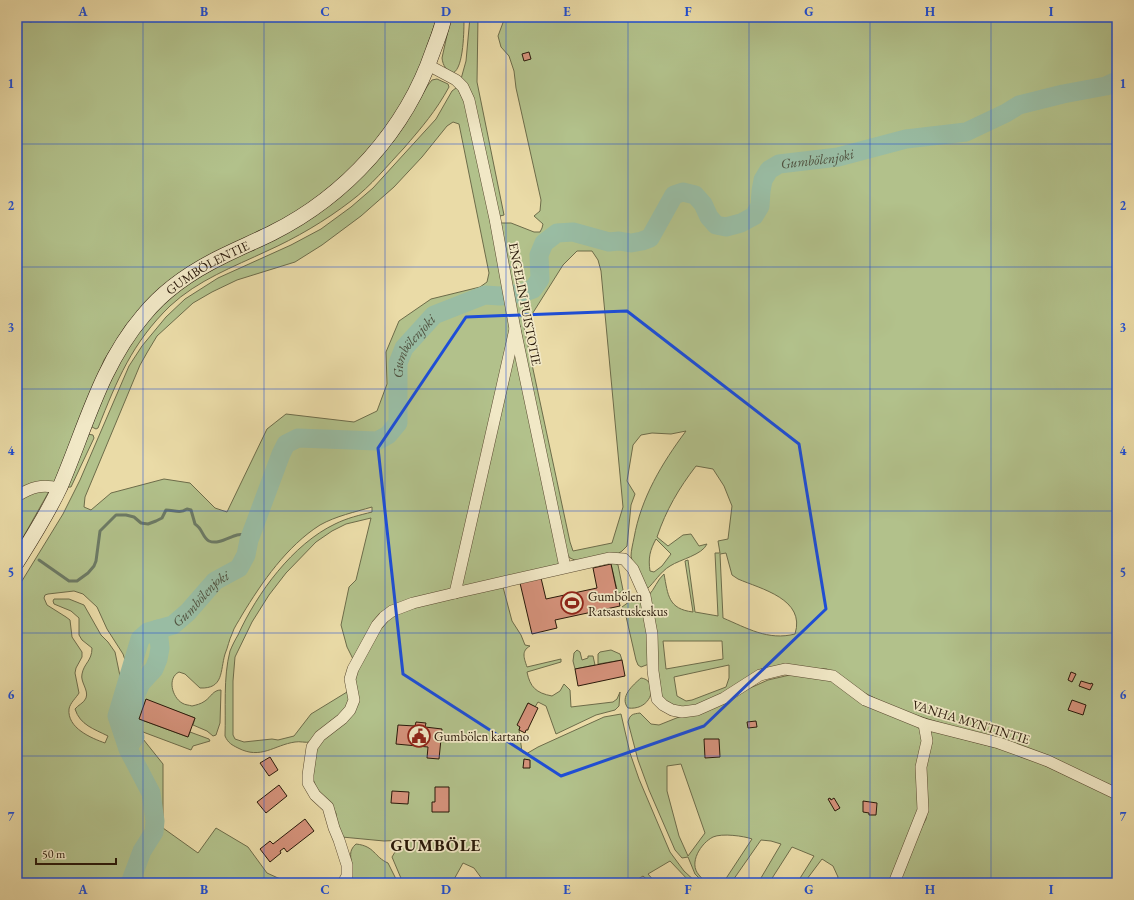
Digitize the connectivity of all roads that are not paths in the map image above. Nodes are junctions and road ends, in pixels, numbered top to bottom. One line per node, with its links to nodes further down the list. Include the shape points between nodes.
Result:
1 (444, 17): 2 (main road, GUMBÖLENTIE)
2 (428, 65): 3 (street, ENGELIN PUISTOTIE, via 456,80 463,87 469,100 495,219); 4 (main road, GUMBÖLENTIE, via 391,134 334,194 273,233 191,273 144,314 125,338 108,368)
3 (515, 329): 7 (street, ENGELIN PUISTOTIE); 8 (street)
4 (59, 488): 5 (street, via 40,485); 6 (main road, GUMBÖLENTIE)
5 (17, 496)
6 (17, 562)
7 (565, 567): 8 (street, VANHA MYNTINTIE); 9 (street, VANHA MYNTINTIE, via 609,558 624,559 632,569 645,596 652,634 657,699 672,710 697,710 724,698 760,675 785,669 833,676 864,700)
8 (455, 593): 11 (street, VANHA MYNTINTIE, via 413,603 392,612 377,624 353,669 350,679 354,700 350,710 320,736 312,747 308,783 315,795 328,807 347,865 347,876)
9 (924, 724): 10 (street, VANHA MYNTINTIE, via 999,743 1048,761); 12 (street, via 927,741 921,767 923,810)
10 (1117, 794)
11 (343, 883)
12 (894, 883)

